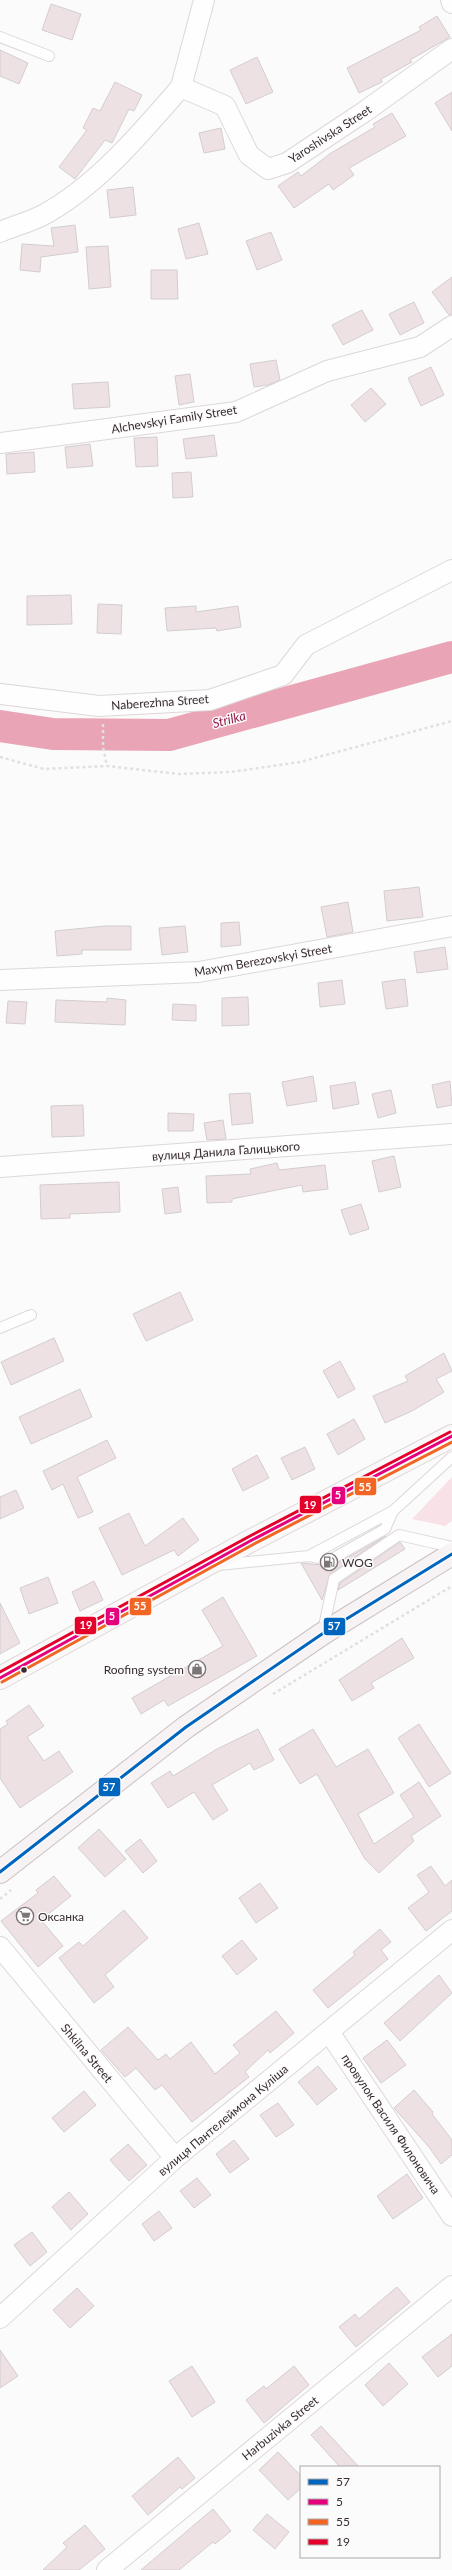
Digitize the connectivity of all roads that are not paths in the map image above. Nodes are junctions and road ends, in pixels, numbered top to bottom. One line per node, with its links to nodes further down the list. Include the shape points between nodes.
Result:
1 (204, 0): 7 (street)
2 (451, 0): 3 (street)
3 (452, 3)
4 (0, 37): 6 (lane)
5 (452, 49): 7 (street, Yaroshivska Street, via 287,163 268,169 249,155 225,106)
6 (49, 56)
7 (181, 87): 8 (street, via 143,131 96,178 43,215)
8 (0, 232)
9 (452, 326): 10 (street, Alchevskyi Family Street, via 420,347 327,371 236,412)
10 (0, 443)
11 (452, 570): 12 (street, Naberezhna Street, via 306,645 283,675 210,700 99,706)
12 (0, 694)
13 (452, 926): 14 (street, Maxym Berezovskyi Street, via 199,972)
14 (0, 980)
15 (452, 1134): 16 (street, вулиця Данила Галицького)
16 (0, 1167)
17 (31, 1315): 18 (lane)
18 (0, 1328)
19 (452, 1436): 23 (main road)
20 (452, 1456): 23 (lane, via 393,1511 309,1556)
21 (452, 1547): 24 (lane, via 399,1535 334,1579)
22 (452, 1554): 24 (main road)
23 (204, 1566): 25 (main road)
24 (322, 1634): 26 (main road, via 186,1727)
25 (0, 1678)
26 (6, 1880)
27 (452, 1930): 29 (street, вулиця Пантелеймона Куліша)
28 (0, 1947): 30 (street, Shkilna Street)
29 (329, 2032): 30 (street, вулиця Пантелеймона Куліша); 31 (street, провулок Василя Филоновича)
30 (175, 2158): 33 (street, вулиця Пантелеймона Куліша)
31 (452, 2216)
32 (452, 2286): 34 (street, Harbuzivka Street)
33 (0, 2318)
34 (107, 2570)

